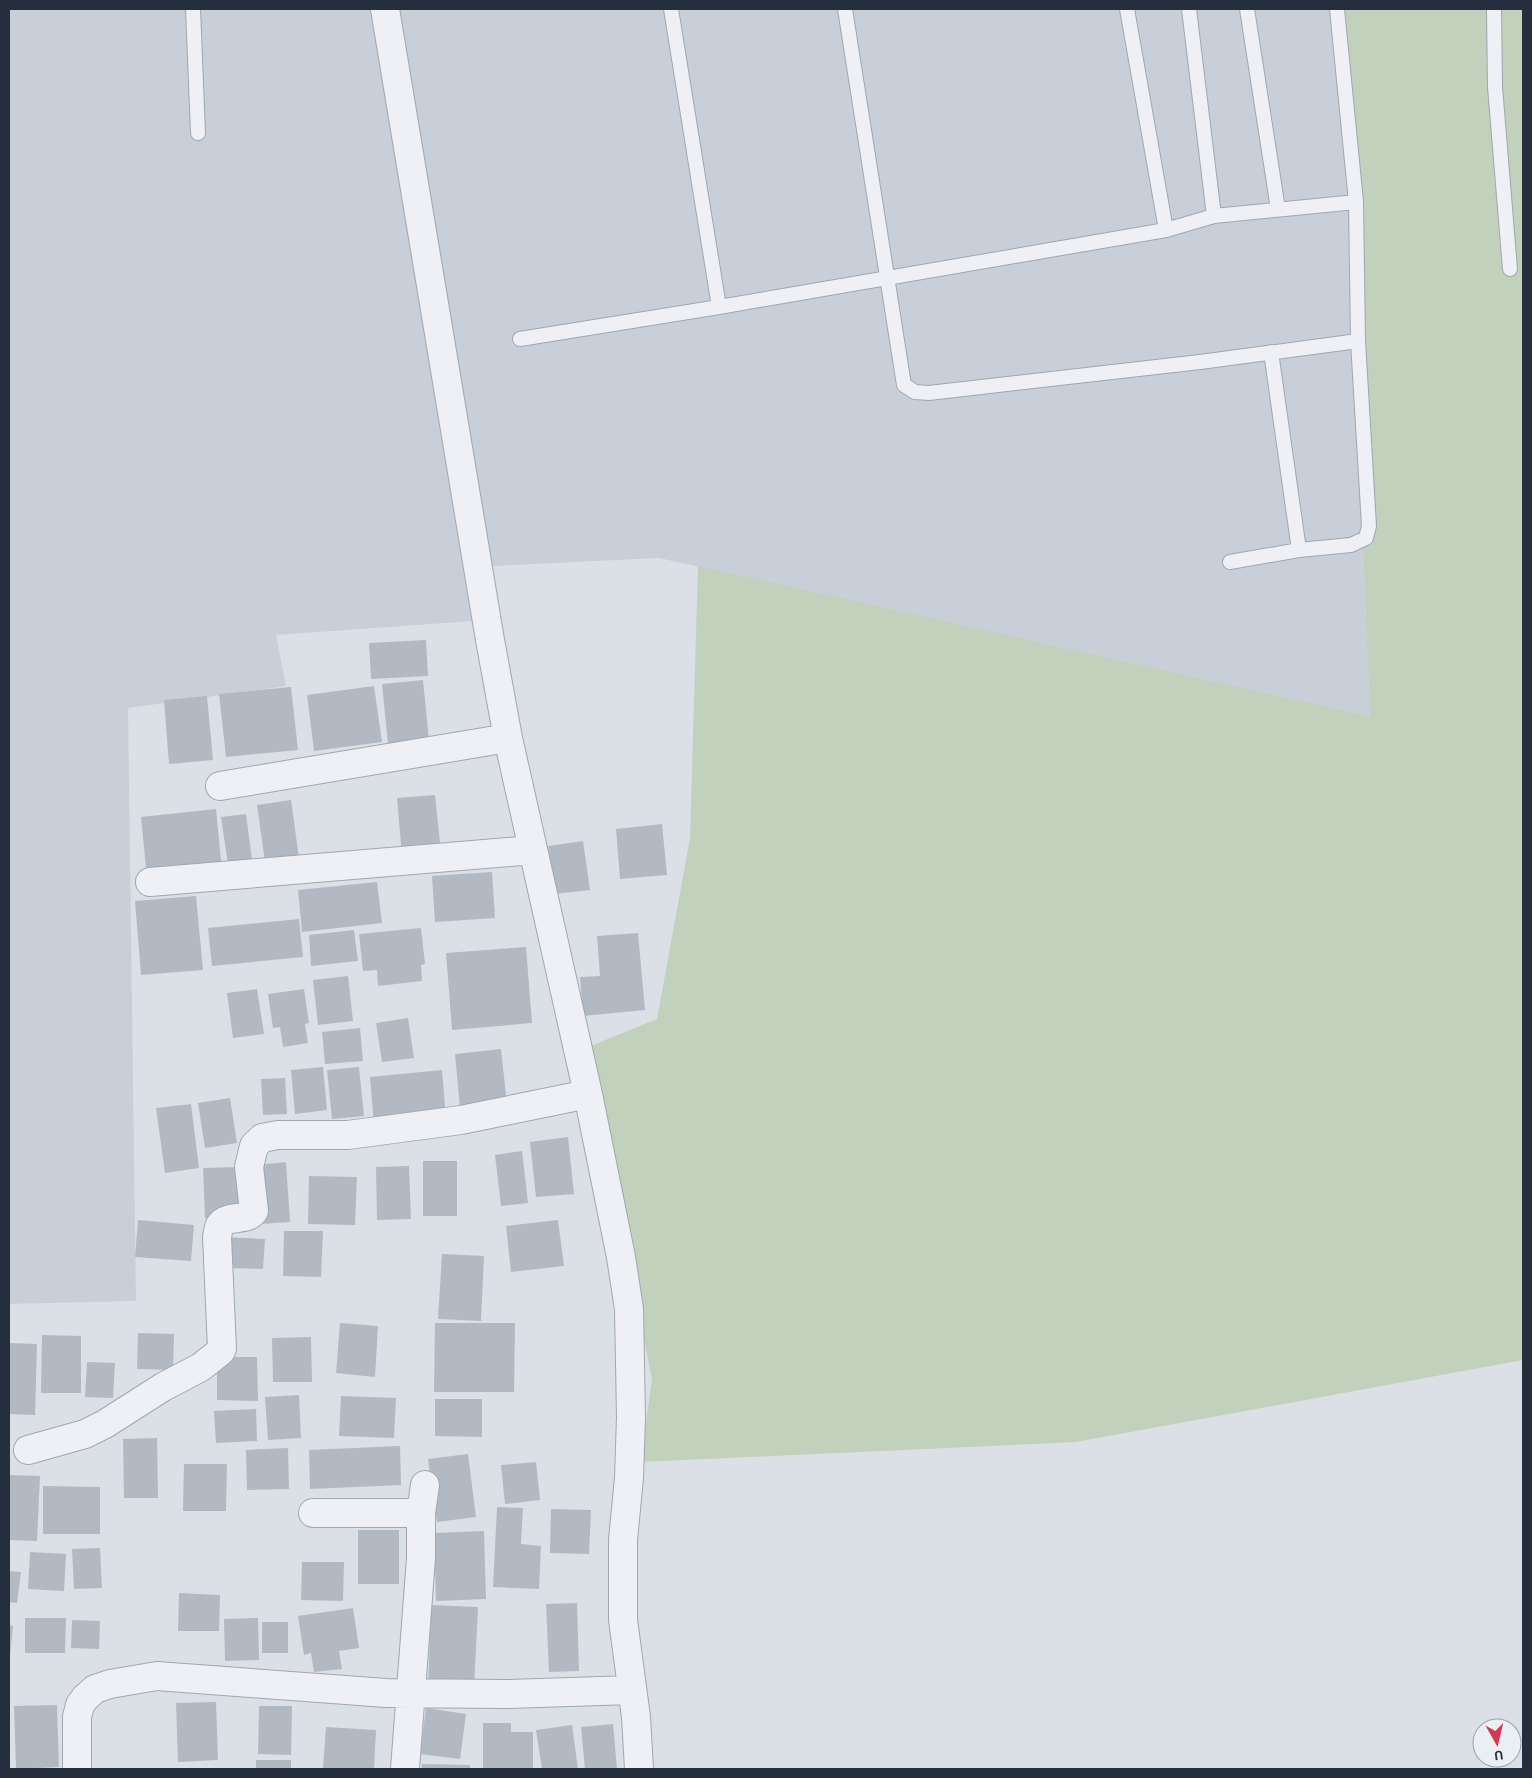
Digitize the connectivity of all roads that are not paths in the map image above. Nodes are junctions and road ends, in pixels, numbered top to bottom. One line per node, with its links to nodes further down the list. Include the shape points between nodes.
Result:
1 (193, 9): 10 (lane)
2 (385, 9): 23 (street)
3 (671, 9): 17 (lane)
4 (844, 9): 16 (lane)
5 (1126, 9): 14 (lane)
6 (1189, 9): 13 (lane)
7 (1247, 9): 12 (lane)
8 (1337, 9): 11 (lane)
9 (1494, 9): 15 (lane, via 1495,87)
10 (198, 133)
11 (1356, 202): 12 (lane); 19 (lane)
12 (1278, 209): 13 (lane)
13 (1214, 216): 14 (lane)
14 (1166, 230): 16 (lane)
15 (1510, 268)
16 (886, 278): 17 (lane); 20 (lane, via 904,385 915,392 929,393)
17 (718, 308): 18 (lane)
18 (520, 339)
19 (1358, 341): 20 (lane); 21 (lane, via 1369,526 1366,538 1350,545)
20 (1271, 352): 21 (lane)
21 (1299, 550): 22 (lane)
22 (1230, 562)
23 (508, 738): 24 (street); 25 (street)
24 (220, 786)
25 (533, 850): 26 (street); 27 (street)
26 (150, 882)
27 (588, 1094): 28 (street, via 462,1120 348,1135 262,1138 254,1146 249,1167 254,1211 250,1216 223,1222 217,1237 221,1351 201,1367 105,1424 85,1434); 32 (street, via 629,1309 631,1417 623,1620)
28 (28, 1450)
29 (425, 1485): 31 (street)
30 (313, 1513): 31 (street)
31 (422, 1513): 33 (street)
32 (632, 1690): 33 (street); 36 (street)
33 (411, 1693): 34 (street, via 156,1676 110,1684 95,1688 80,1705 77,1717); 35 (street)
34 (78, 1769)
35 (405, 1769)
36 (639, 1769)

